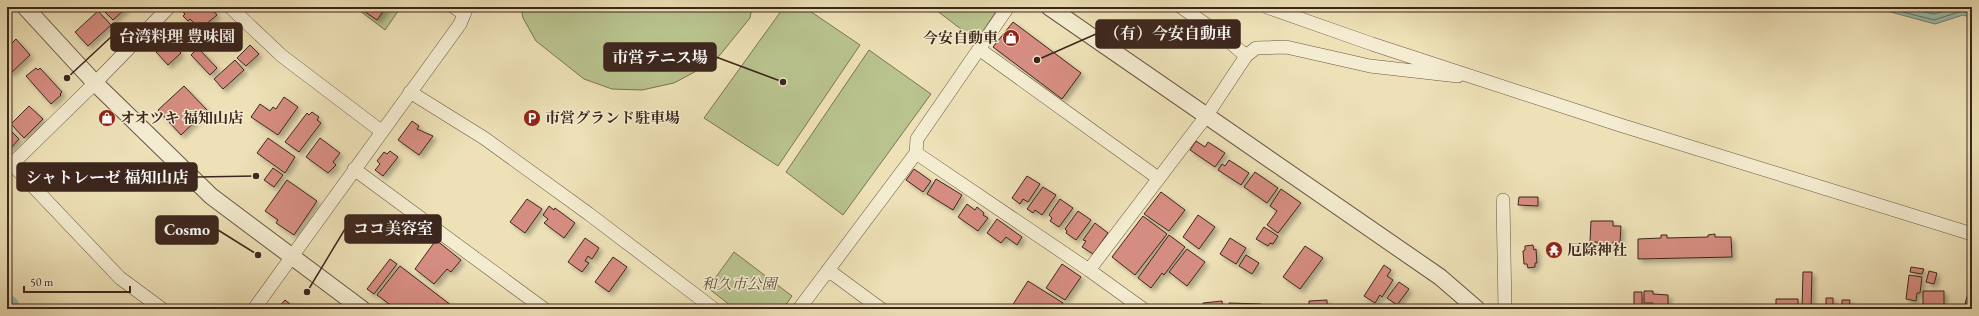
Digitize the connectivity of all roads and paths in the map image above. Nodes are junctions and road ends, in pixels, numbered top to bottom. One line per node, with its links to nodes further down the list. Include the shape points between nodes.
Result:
1 (25, 7): 12 (street)
2 (230, 7): 15 (street, via 282,56)
3 (1008, 7): 9 (street)
4 (1049, 7): 14 (street)
5 (1181, 7): 10 (street)
6 (1267, 7): 11 (street)
7 (164, 9): 12 (street)
8 (462, 9): 13 (street, via 460,24)
9 (979, 49): 16 (street, via 917,139); 19 (street)
10 (1246, 56): 11 (street, via 1256,48 1286,47 1370,66); 14 (street)
11 (1480, 78): 21 (street, via 1769,172)
12 (95, 83): 17 (street); 22 (street, via 211,196)
13 (410, 92): 15 (street); 29 (street, via 484,138)
14 (1207, 115): 19 (street); 33 (street, via 1440,277)
15 (381, 131): 18 (street)
16 (916, 153): 23 (street); 24 (street)
17 (9, 161): 25 (street, via 120,278)
18 (354, 169): 22 (street); 28 (street)
19 (1158, 178): 24 (street)
20 (1503, 200): 34 (street)
21 (1972, 234)
22 (291, 256): 26 (street); 27 (street)
23 (828, 270): 30 (street); 31 (street)
24 (1088, 270): 32 (street)
25 (162, 309)
26 (254, 309)
27 (362, 309)
28 (544, 309)
29 (714, 309)
30 (799, 309)
31 (881, 309)
32 (1143, 309)
33 (1477, 309)
34 (1505, 309)

